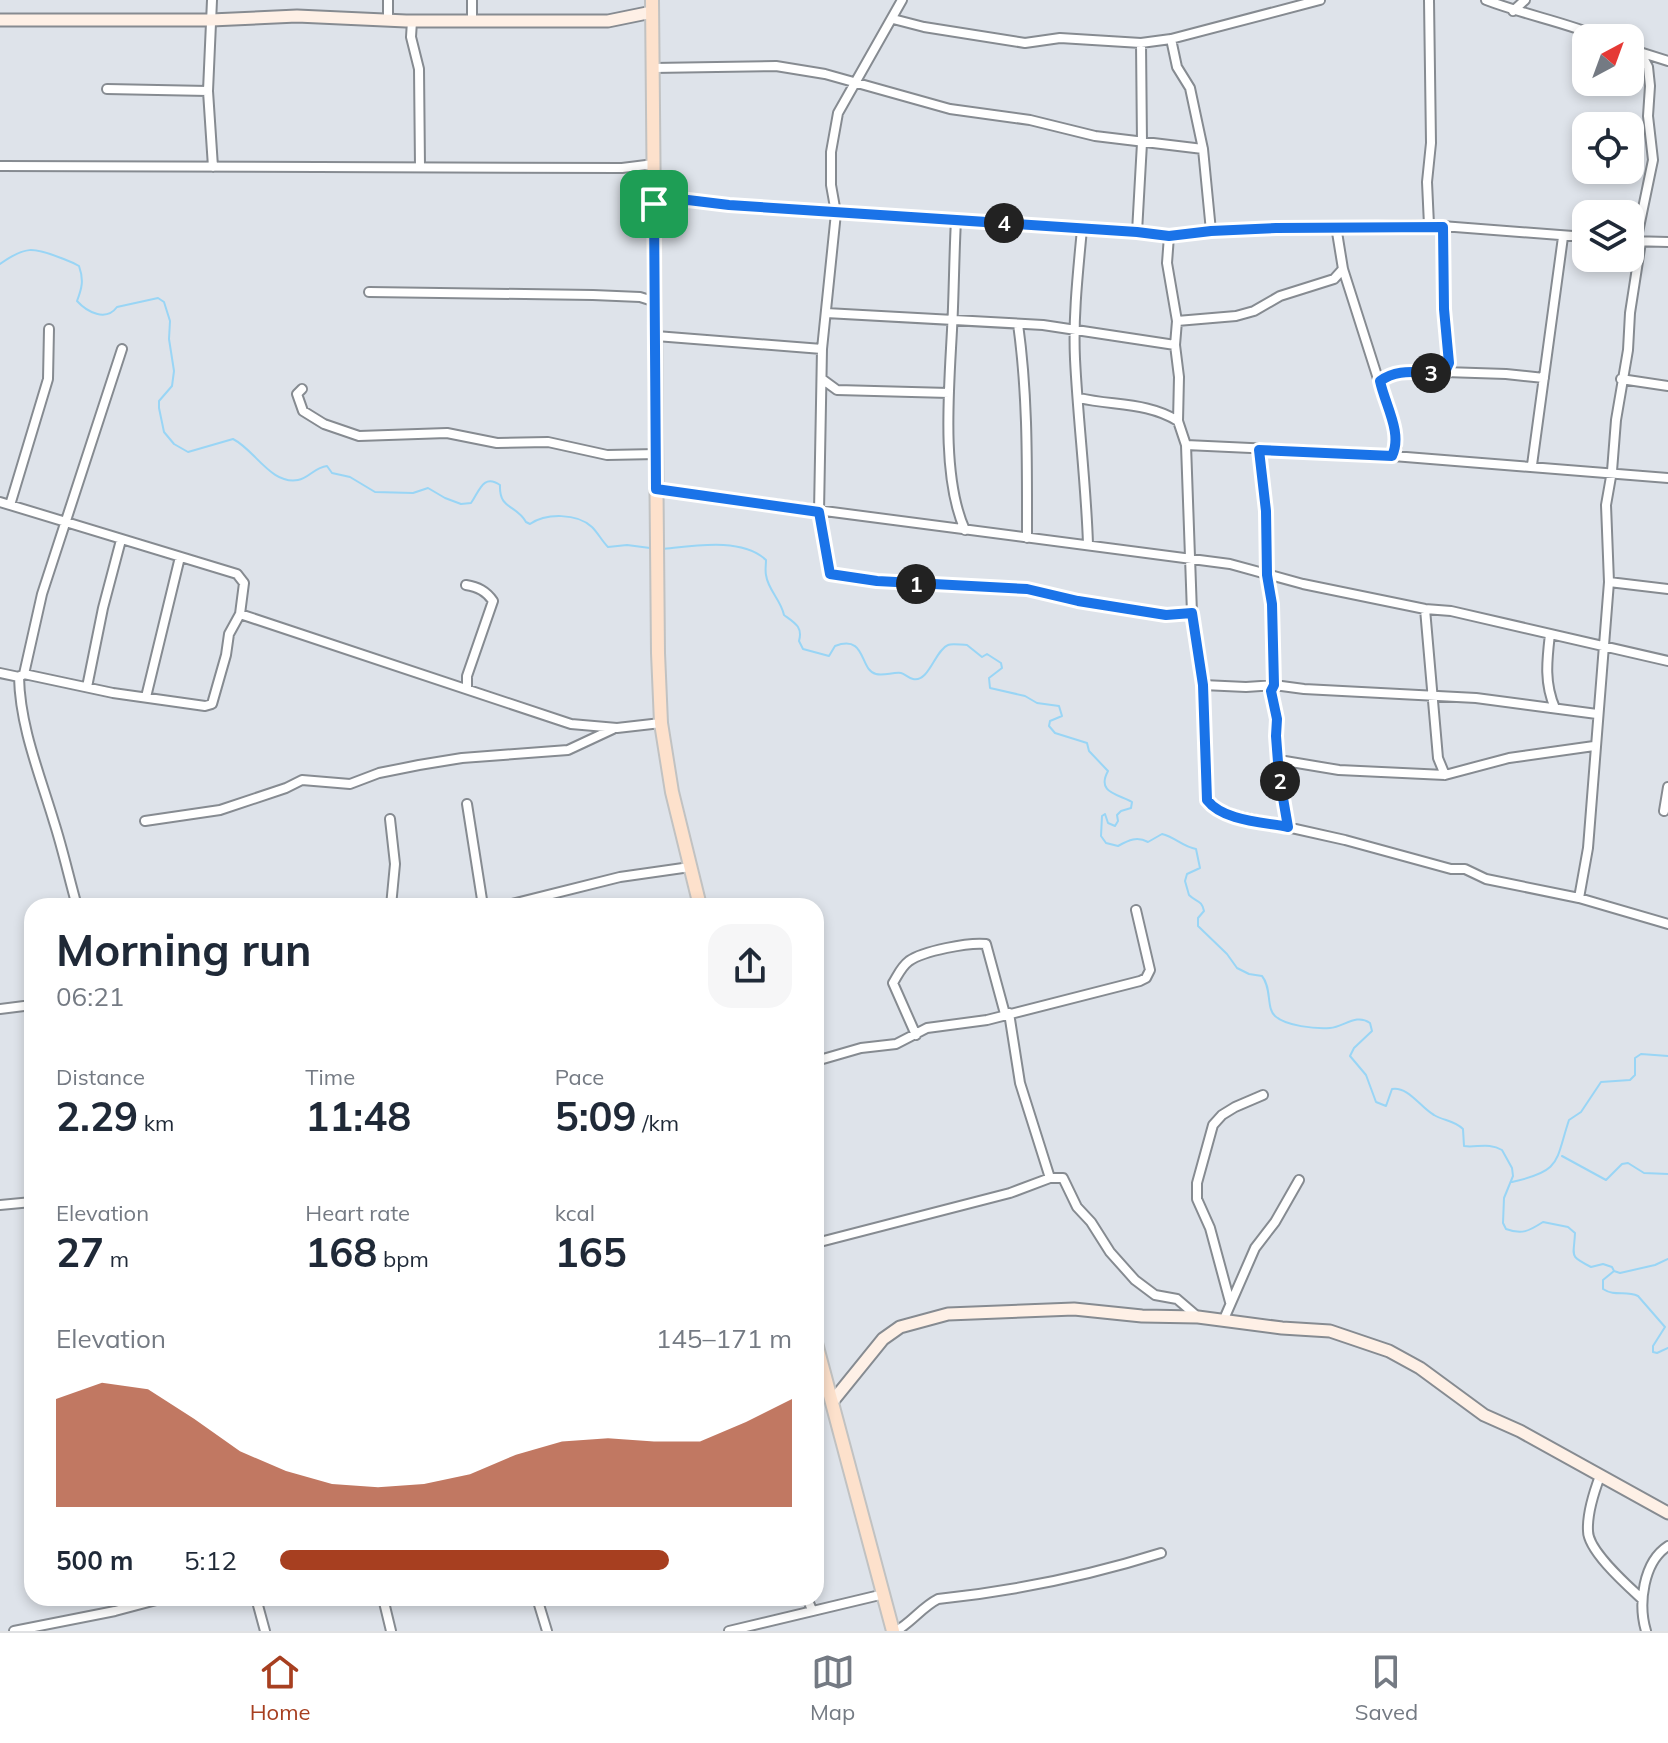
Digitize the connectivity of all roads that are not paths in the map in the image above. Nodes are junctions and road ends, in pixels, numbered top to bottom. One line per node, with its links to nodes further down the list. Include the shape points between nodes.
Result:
1 (212, 0): 13 (street)
2 (388, 0): 14 (street)
3 (472, 0): 16 (street)
4 (902, 0): 11 (street)
5 (1320, 0): 18 (street)
6 (1429, 0): 37 (street)
7 (1486, 0): 10 (street)
8 (1525, 0): 10 (street)
9 (652, 6): 16 (street, via 608,21); 23 (main road)
10 (1513, 11): 17 (street)
11 (893, 19): 19 (street, via 1025,43 1060,38); 24 (street)
12 (0, 20): 13 (street)
13 (211, 20): 14 (street); 26 (street)
14 (388, 20): 15 (street)
15 (412, 21): 16 (street); 32 (street, via 419,69)
16 (472, 21)
17 (1572, 25)
18 (1171, 39): 19 (street); 28 (street, via 1177,67 1190,88)
19 (1141, 43): 27 (street)
20 (1644, 53): 22 (street)
21 (1644, 60): 33 (street, via 1653,160)
22 (1668, 61)
23 (653, 68): 24 (street, via 776,66); 29 (main road)
24 (854, 84): 27 (street, via 950,109); 35 (street, via 838,113 831,152)
25 (107, 89): 26 (street)
26 (208, 91): 31 (street)
27 (1142, 143): 28 (street); 42 (street)
28 (1203, 149): 41 (street)
29 (654, 164): 32 (street); 34 (main road)
30 (0, 166): 31 (street)
31 (213, 167): 32 (street)
32 (420, 167)
33 (1644, 203)
34 (654, 204): 35 (street, via 688,200); 51 (main road)
35 (836, 213): 36 (street); 52 (street)
36 (956, 220): 40 (street); 53 (street)
37 (1429, 225): 38 (street); 39 (street)
38 (1336, 226): 41 (street); 48 (street)
39 (1443, 227): 44 (street); 62 (street, via 1449,363)
40 (1082, 229): 42 (street); 57 (street)
41 (1211, 231): 43 (street)
42 (1137, 232): 43 (street)
43 (1169, 236): 54 (street, via 1167,263)
44 (1563, 237): 45 (street); 63 (street)
45 (1572, 237)
46 (1644, 242): 47 (street)
47 (1668, 242)
48 (1343, 269): 54 (street, via 1334,279 1280,296 1254,311); 66 (street)
49 (1633, 272): 65 (street)
50 (369, 292): 51 (street, via 593,295)
51 (656, 302): 58 (main road)
52 (826, 313): 53 (street); 61 (street)
53 (953, 318): 55 (street); 69 (street)
54 (1177, 321): 59 (street)
55 (1018, 324): 57 (street); 85 (street, via 1027,424)
56 (49, 329): 81 (street, via 48,379)
57 (1075, 329): 59 (street); 70 (street)
58 (656, 336): 61 (street); 74 (main road)
59 (1175, 345): 71 (street)
60 (122, 349): 83 (street)
61 (822, 349): 64 (street)
62 (1445, 372): 63 (street); 66 (street, via 1408,371)
63 (1544, 378): 76 (street)
64 (822, 379): 69 (street, via 837,390); 82 (street)
65 (1621, 379): 67 (street); 77 (street)
66 (1380, 381): 75 (street, via 1397,446)
67 (1668, 386)
68 (302, 389): 74 (street, via 297,394 303,411 359,436 447,433 497,443 548,442 607,455)
69 (949, 393): 84 (street, via 954,505)
70 (1079, 398): 71 (street, via 1148,407); 87 (street)
71 (1178, 421): 72 (street)
72 (1186, 445): 73 (street); 89 (street)
73 (1259, 450): 75 (street); 90 (street)
74 (657, 454): 79 (main road)
75 (1392, 456): 76 (street)
76 (1532, 465): 77 (street)
77 (1612, 471): 78 (street); 91 (street, via 1606,505)
78 (1668, 478)
79 (656, 489): 82 (street); 110 (main road)
80 (0, 502): 81 (street)
81 (10, 505): 83 (street)
82 (819, 512): 84 (street); 95 (street, via 830,574 1027,589 1166,615)
83 (65, 521): 86 (street); 101 (street)
84 (965, 530): 85 (street)
85 (1027, 538): 87 (street)
86 (121, 540): 88 (street); 104 (street)
87 (1088, 544): 89 (street)
88 (180, 557): 96 (street, via 237,574 244,583); 106 (street)
89 (1191, 559): 90 (street); 95 (street)
90 (1267, 575): 94 (street); 103 (street)
91 (1609, 582): 93 (street); 98 (street)
92 (466, 585): 105 (street, via 493,601)
93 (1668, 589)
94 (1425, 609): 97 (street); 107 (street)
95 (1192, 613): 102 (street)
96 (240, 614): 105 (street); 106 (street, via 229,634 212,704)
97 (1550, 634): 98 (street); 108 (street, via 1546,675)
98 (1604, 647): 99 (street); 109 (street)
99 (1668, 661)
100 (0, 673): 101 (street)
101 (22, 676): 104 (street); 122 (street, via 37,770)
102 (1203, 685): 103 (street); 120 (street, via 1207,800 1233,815)
103 (1274, 685): 107 (street); 113 (street)
104 (87, 687): 106 (street)
105 (467, 689): 111 (street, via 571,724)
106 (146, 697)
107 (1434, 697): 108 (street); 114 (street, via 1438,758)
108 (1555, 708): 109 (street)
109 (1597, 714): 112 (street)
110 (661, 723): 111 (street); 121 (main road)
111 (617, 728): 119 (street, via 568,750 462,758 379,773 350,784 302,780 220,810)
112 (1594, 746): 114 (street, via 1509,758); 127 (street, via 1588,848)
113 (1279, 760): 114 (street, via 1339,770); 120 (street)
114 (1445, 775)
115 (1668, 787): 117 (street)
116 (467, 804): 124 (street)
117 (1664, 811)
118 (390, 819): 123 (street)
119 (145, 821)
120 (1288, 827): 127 (street)
121 (690, 867): 125 (street, via 620,877); 126 (main road)
122 (75, 898)
123 (392, 898)
124 (483, 898)
125 (536, 898)
126 (698, 898)
127 (1579, 898): 129 (street)
128 (1136, 910): 132 (street, via 1148,953 1146,978)
129 (1668, 924)
130 (24, 1006): 131 (street)
131 (0, 1009)
132 (1007, 1014): 133 (street, via 927,1028); 133 (street, via 986,944 974,943 918,956 901,969 893,983); 136 (street, via 1013,1024 1020,1083)
133 (916, 1035): 134 (street)
134 (824, 1059)
135 (1263, 1095): 141 (street, via 1213,1125 1197,1183 1197,1199)
136 (1050, 1178): 140 (street); 142 (street, via 1063,1178 1077,1207 1135,1280 1155,1295 1177,1299)
137 (1299, 1180): 141 (street, via 1255,1248)
138 (24, 1203): 139 (street)
139 (0, 1205)
140 (824, 1241)
141 (1230, 1302): 143 (street)
142 (1198, 1317): 143 (street); 145 (street, via 1074,1309 970,1311 921,1319 883,1339)
143 (1224, 1319): 146 (street, via 1330,1331 1389,1351 1484,1415)
144 (824, 1372): 145 (main road)
145 (832, 1402): 150 (main road)
146 (1600, 1476): 147 (street); 151 (street, via 1589,1538)
147 (1668, 1513)
148 (1668, 1546): 151 (street, via 1652,1563)
149 (1161, 1553): 163 (street, via 1049,1583 938,1599)
150 (884, 1594): 157 (street); 163 (main road)
151 (1642, 1599): 164 (street)
152 (134, 1606): 158 (street)
153 (258, 1606): 159 (street)
154 (385, 1606): 160 (street)
155 (539, 1606): 161 (street)
156 (810, 1606): 157 (street)
157 (812, 1610): 162 (street)
158 (14, 1631)
159 (265, 1631)
160 (391, 1631)
161 (547, 1631)
162 (729, 1631)
163 (894, 1631)
164 (1646, 1631)

